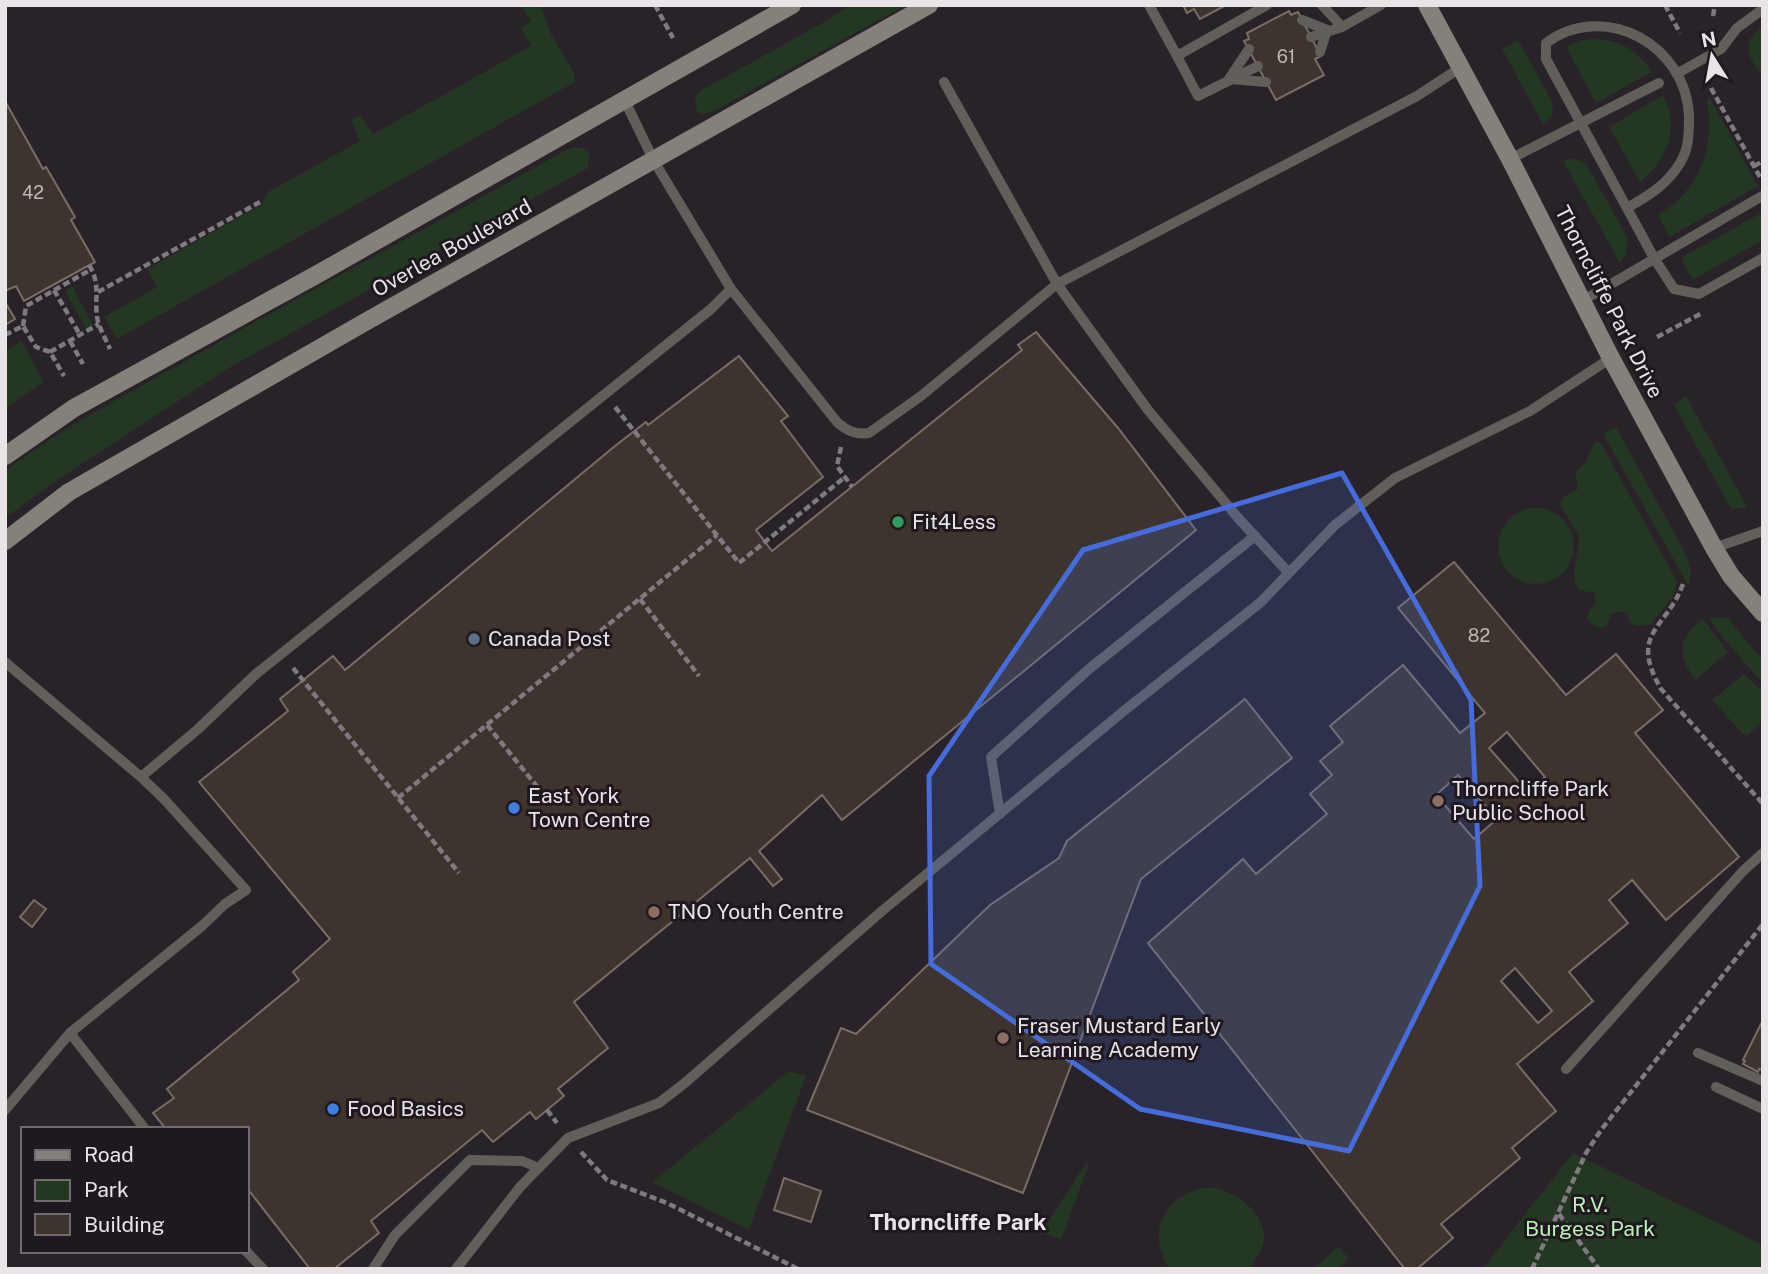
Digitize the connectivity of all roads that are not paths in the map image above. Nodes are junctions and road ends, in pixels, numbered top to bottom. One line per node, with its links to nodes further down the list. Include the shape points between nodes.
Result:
1 (792, 5): 23 (main road, Overlea Boulevard)
2 (929, 5): 26 (main road, Overlea Boulevard)
3 (1322, 5): 10 (lane)
4 (1381, 5): 10 (lane)
5 (1427, 5): 17 (main road, Thorncliffe Park Drive)
6 (1151, 6): 15 (lane)
7 (1268, 6): 15 (lane)
8 (1763, 9): 18 (lane, via 1737,28 1721,49)
9 (1302, 20): 11 (lane)
10 (1342, 27): 11 (lane)
11 (1327, 30): 12 (lane); 14 (lane)
12 (1311, 37)
13 (1249, 49): 19 (lane)
14 (1320, 52)
15 (1177, 57): 19 (lane, via 1198,96)
16 (1258, 66): 19 (lane)
17 (1460, 68): 25 (main road, Thorncliffe Park Drive); 31 (lane, via 1417,96)
18 (1678, 73): 24 (lane, via 1662,52 1626,28 1586,23 1559,32 1546,43 1546,59); 28 (lane, via 1688,101 1687,147 1657,191)
19 (1228, 79): 21 (lane)
20 (944, 82): 31 (lane)
21 (1266, 82)
22 (1658, 83): 24 (lane)
23 (624, 99): 26 (lane); 35 (main road, Overlea Boulevard, via 74,408)
24 (1581, 123): 25 (lane); 28 (lane)
25 (1510, 159): 33 (main road, Thorncliffe Park Drive)
26 (654, 161): 32 (lane); 38 (main road, Overlea Boulevard, via 69,492)
27 (1762, 196): 29 (lane)
28 (1627, 208): 29 (lane)
29 (1654, 258): 30 (lane, via 1674,289 1699,294); 33 (lane)
30 (1763, 258)
31 (1057, 284): 32 (lane, via 921,396 869,433 859,434 837,422); 37 (lane, via 1148,410)
32 (732, 289): 43 (lane, via 256,674)
33 (1582, 301): 34 (main road, Thorncliffe Park Drive)
34 (1611, 358): 39 (main road, Thorncliffe Park Drive); 40 (lane, via 1530,411 1395,478 1335,525)
35 (5, 456)
36 (1763, 531): 39 (lane)
37 (1255, 536): 40 (lane); 44 (lane, via 1089,669 991,757)
38 (5, 541)
39 (1714, 548): 41 (main road, Thorncliffe Park Drive)
40 (1288, 572): 44 (lane, via 1261,602)
41 (1763, 613)
42 (5, 662): 43 (lane)
43 (141, 777): 46 (lane, via 246,890)
44 (1000, 814): 54 (lane, via 659,1103 568,1138)
45 (1763, 853): 48 (lane)
46 (70, 1033): 52 (lane); 53 (lane)
47 (1698, 1053): 49 (lane)
48 (1566, 1069)
49 (1763, 1081)
50 (1716, 1087): 51 (lane)
51 (1763, 1109)
52 (5, 1110)
53 (143, 1127)
54 (539, 1168): 57 (lane, via 522,1161 470,1160 395,1235); 58 (lane)
55 (248, 1253): 56 (lane)
56 (263, 1269)
57 (373, 1269)
58 (456, 1269)

